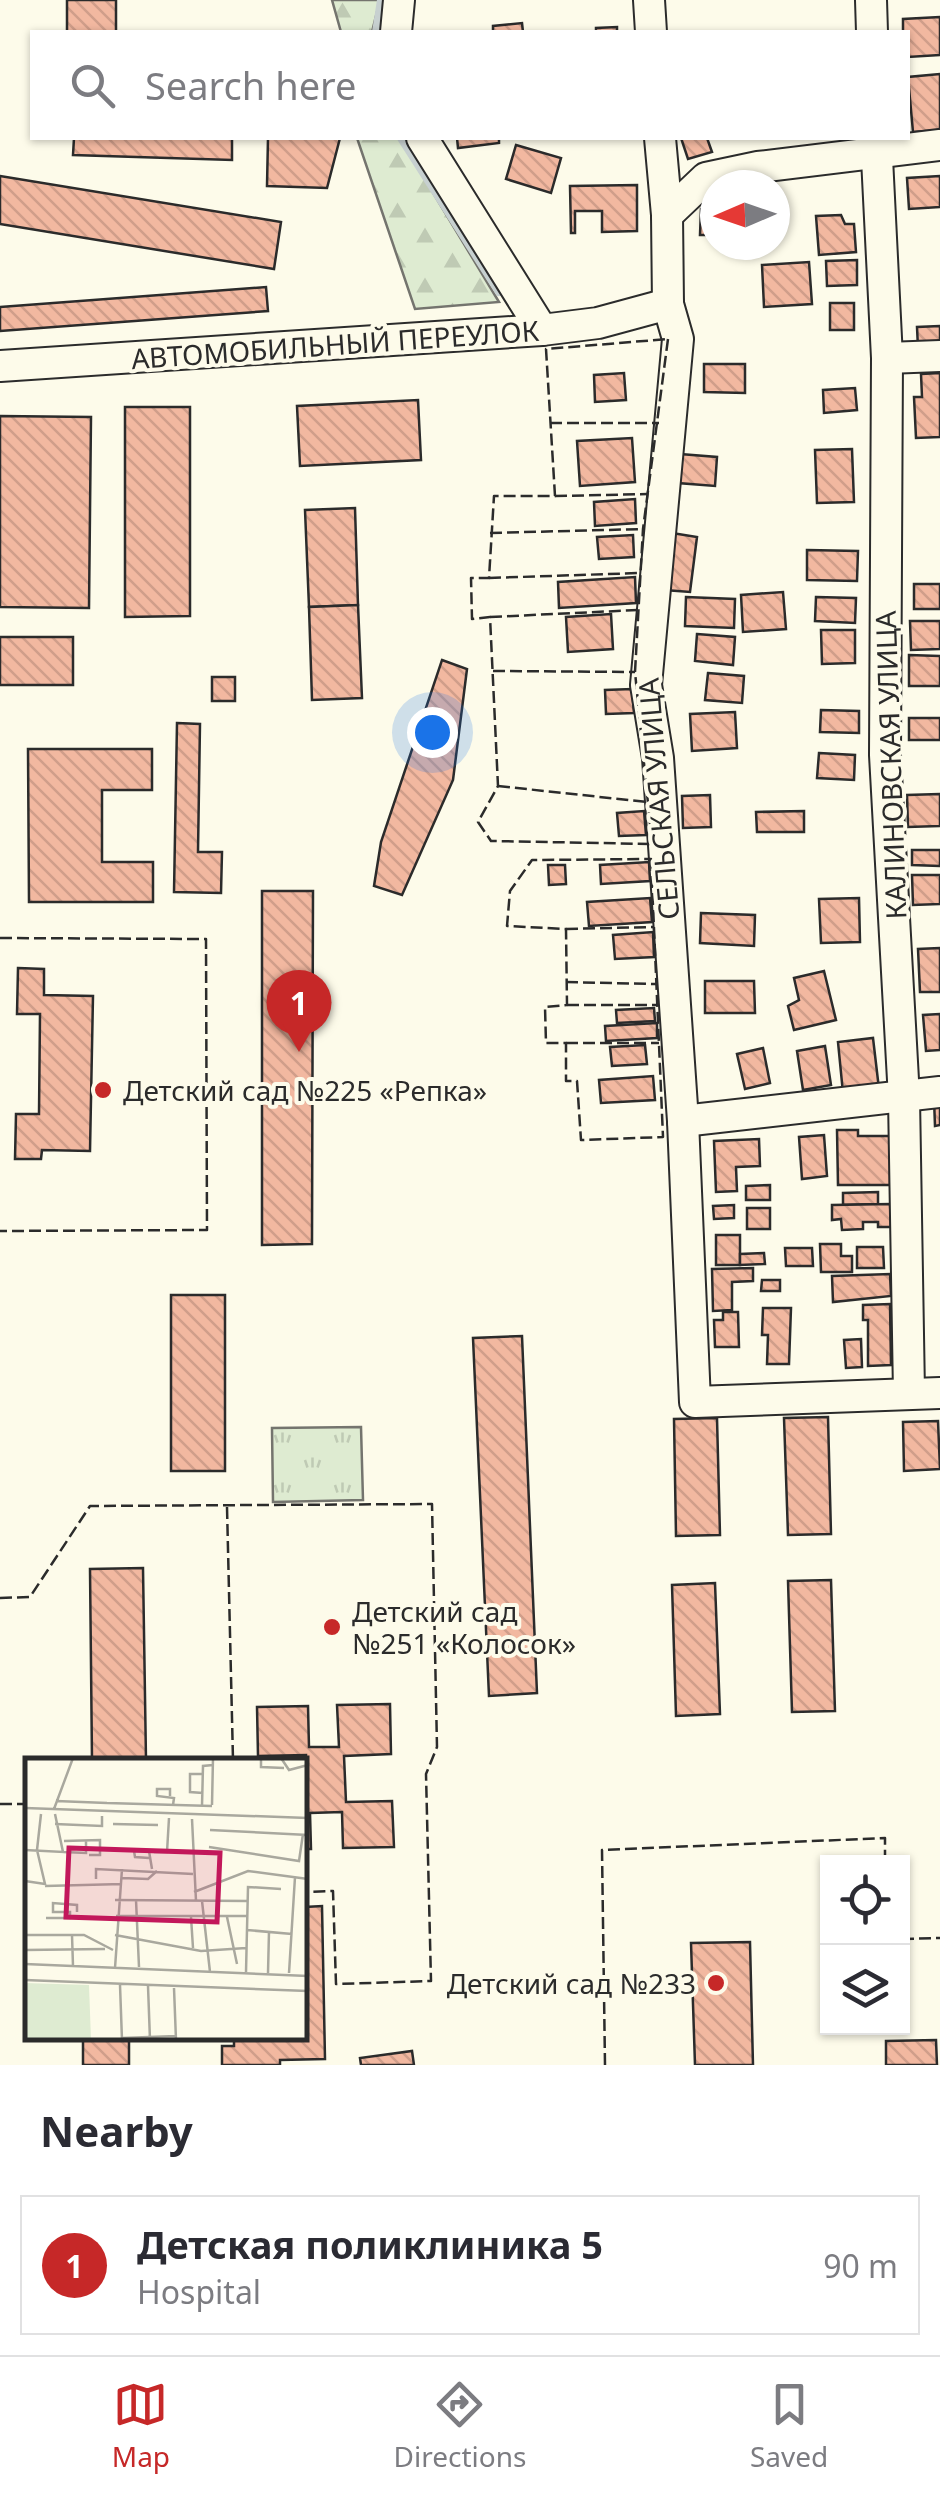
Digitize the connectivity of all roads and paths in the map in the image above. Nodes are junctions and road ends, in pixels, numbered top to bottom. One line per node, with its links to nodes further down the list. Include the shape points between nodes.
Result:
1 (399, 0): 4 (street)
2 (649, 0): 5 (street)
3 (871, 0): 6 (street)
4 (396, 30)
5 (652, 30)
6 (872, 30)
7 (423, 140): 13 (street)
8 (660, 140): 11 (street, СЕЛЬСКАЯ УЛИЦА)
9 (940, 145): 10 (street)
10 (877, 146): 11 (street, via 706,178); 15 (street, КАЛИНОВСКАЯ УЛИЦА)
11 (667, 215): 12 (street, СЕЛЬСКАЯ УЛИЦА)
12 (668, 304): 13 (street, АВТОМОБИЛЬНЫЙ ПЕРЕУЛОК); 19 (street, СЕЛЬСКАЯ УЛИЦА, via 678,339 646,684 658,758)
13 (542, 330): 16 (street, АВТОМОБИЛЬНЫЙ ПЕРЕУЛОК)
14 (940, 356): 15 (street)
15 (887, 358): 18 (street, КАЛИНОВСКАЯ УЛИЦА, via 884,755)
16 (0, 366)
17 (940, 1092): 18 (street)
18 (904, 1098): 19 (street); 20 (street, КАЛИНОВСКАЯ УЛИЦА)
19 (683, 1120): 20 (street, СЕЛЬСКАЯ УЛИЦА, via 695,1402)
20 (908, 1393): 21 (street)
21 (940, 1393)

